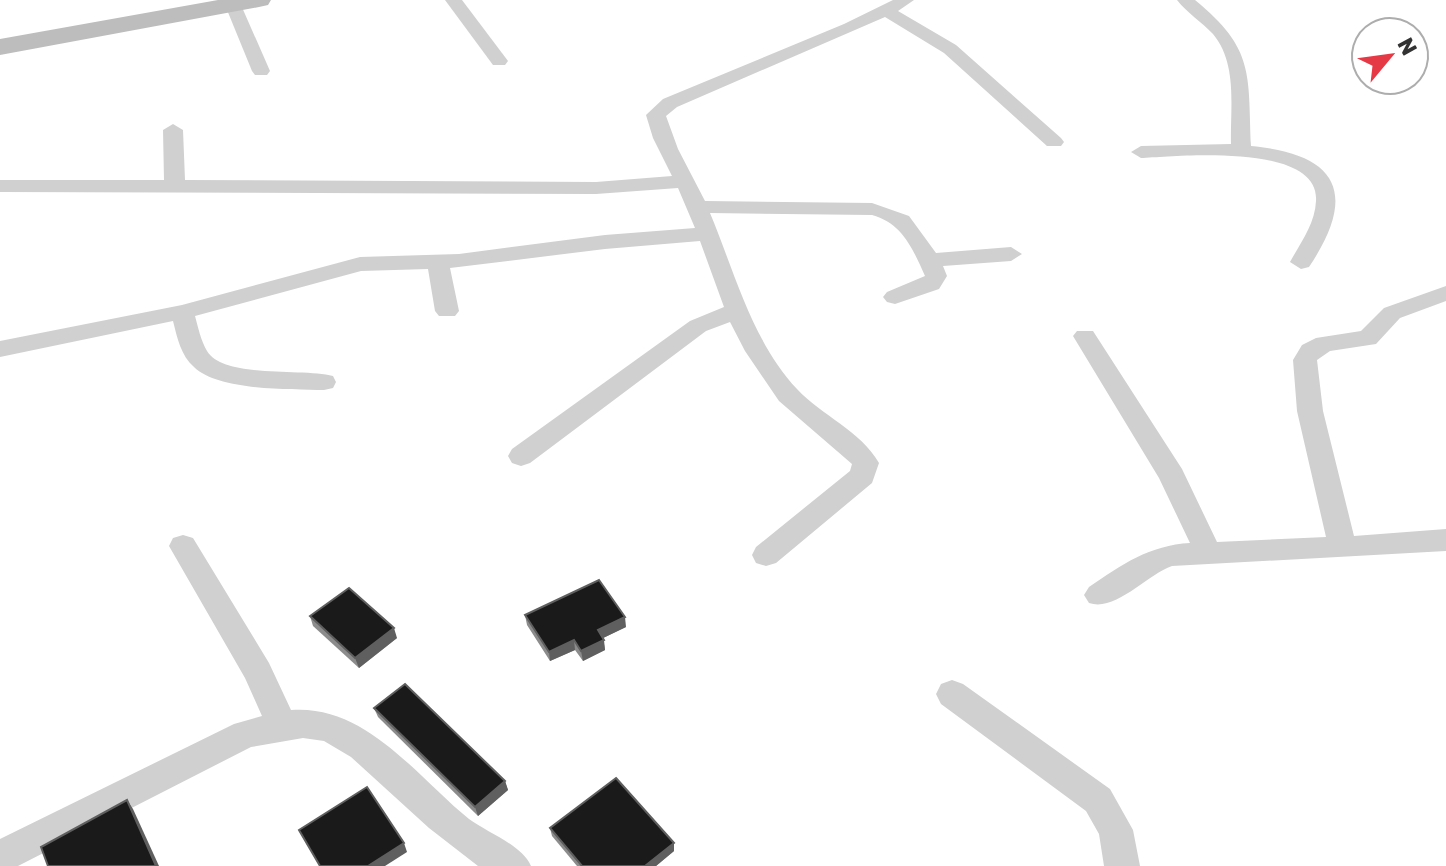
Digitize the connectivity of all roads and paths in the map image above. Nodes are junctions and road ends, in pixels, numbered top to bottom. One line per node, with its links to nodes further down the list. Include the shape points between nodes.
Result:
1 (259, 0): 4 (street)
2 (453, 0): 7 (street)
3 (1185, 0): 11 (street, via 1223,36 1237,66)
4 (233, 5): 6 (street); 8 (street)
5 (896, 5): 10 (street); 13 (street, via 659,110 657,124)
6 (0, 47)
7 (499, 61)
8 (261, 71)
9 (173, 130): 15 (street)
10 (1054, 142)
11 (1241, 151): 12 (street); 20 (street, via 1300,160 1326,189 1321,229)
12 (1141, 152)
13 (686, 181): 15 (street, via 596,188); 16 (street)
14 (0, 186): 15 (street)
15 (175, 187)
16 (697, 207): 17 (street); 19 (street, via 893,213 906,221)
17 (707, 234): 21 (street); 25 (street)
18 (1011, 254): 19 (street)
19 (929, 260): 23 (street, via 936,276 931,284)
20 (1301, 262)
21 (438, 263): 24 (street); 26 (street, via 360,264)
22 (1446, 293): 33 (street, via 1392,313 1368,338 1325,344 1305,360 1310,411)
23 (895, 297)
24 (447, 311)
25 (736, 311): 30 (street, via 698,326); 35 (street, via 790,397 855,448 866,463 862,476)
26 (182, 312): 28 (street); 29 (street, via 198,358 208,368)
27 (1085, 336): 34 (street, via 1172,476)
28 (0, 349)
29 (324, 382)
30 (521, 456)
31 (1446, 540): 33 (street)
32 (183, 546): 38 (street, via 258,672)
33 (1343, 547): 34 (street)
34 (1208, 552): 36 (street, via 1147,563)
35 (766, 555)
36 (1099, 595)
37 (952, 694): 41 (street, via 1098,800 1116,830)
38 (282, 725): 39 (street, via 245,734); 40 (street, via 311,724 338,733 393,768 432,809)
39 (1, 861)
40 (513, 866)
41 (1122, 866)

